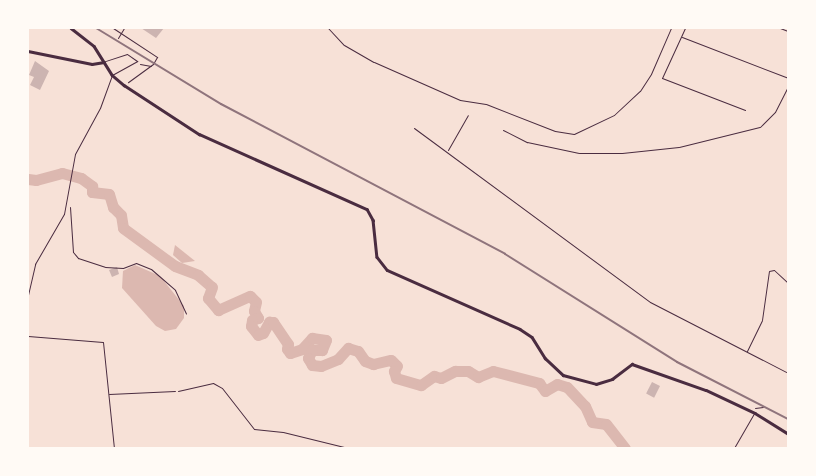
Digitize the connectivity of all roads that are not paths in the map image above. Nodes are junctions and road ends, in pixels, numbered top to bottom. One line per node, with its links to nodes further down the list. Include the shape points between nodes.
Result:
1 (71, 28): 7 (street, via 94,46)
2 (685, 28): 5 (lane)
3 (780, 28): 4 (lane)
4 (788, 31)
5 (681, 37): 9 (lane); 11 (lane, via 662,78)
6 (28, 52): 7 (street, via 92,64)
7 (104, 62): 8 (street); 8 (lane, via 127,54 136,58 137,64)
8 (112, 75): 17 (lane, via 100,108 75,154 69,198 61,221 35,264); 23 (street, via 199,134 367,209 373,220 377,257 387,270 520,329 532,337 545,358 563,375 596,384 612,379 632,364 706,390)
9 (788, 78)
10 (788, 87): 14 (lane, via 772,116 760,127 679,147 579,153 527,142)
11 (745, 110)
12 (468, 115): 15 (lane)
13 (414, 128): 15 (lane)
14 (503, 130)
15 (447, 151): 19 (lane, via 650,302)
16 (788, 283): 19 (lane, via 774,270 769,271 762,320)
17 (28, 295)
18 (28, 336): 22 (lane, via 103,342)
19 (746, 352): 20 (lane)
20 (788, 373)
21 (175, 391): 22 (lane)
22 (108, 394): 25 (lane)
23 (755, 413): 24 (street); 26 (lane)
24 (788, 434)
25 (114, 448)
26 (734, 448)

